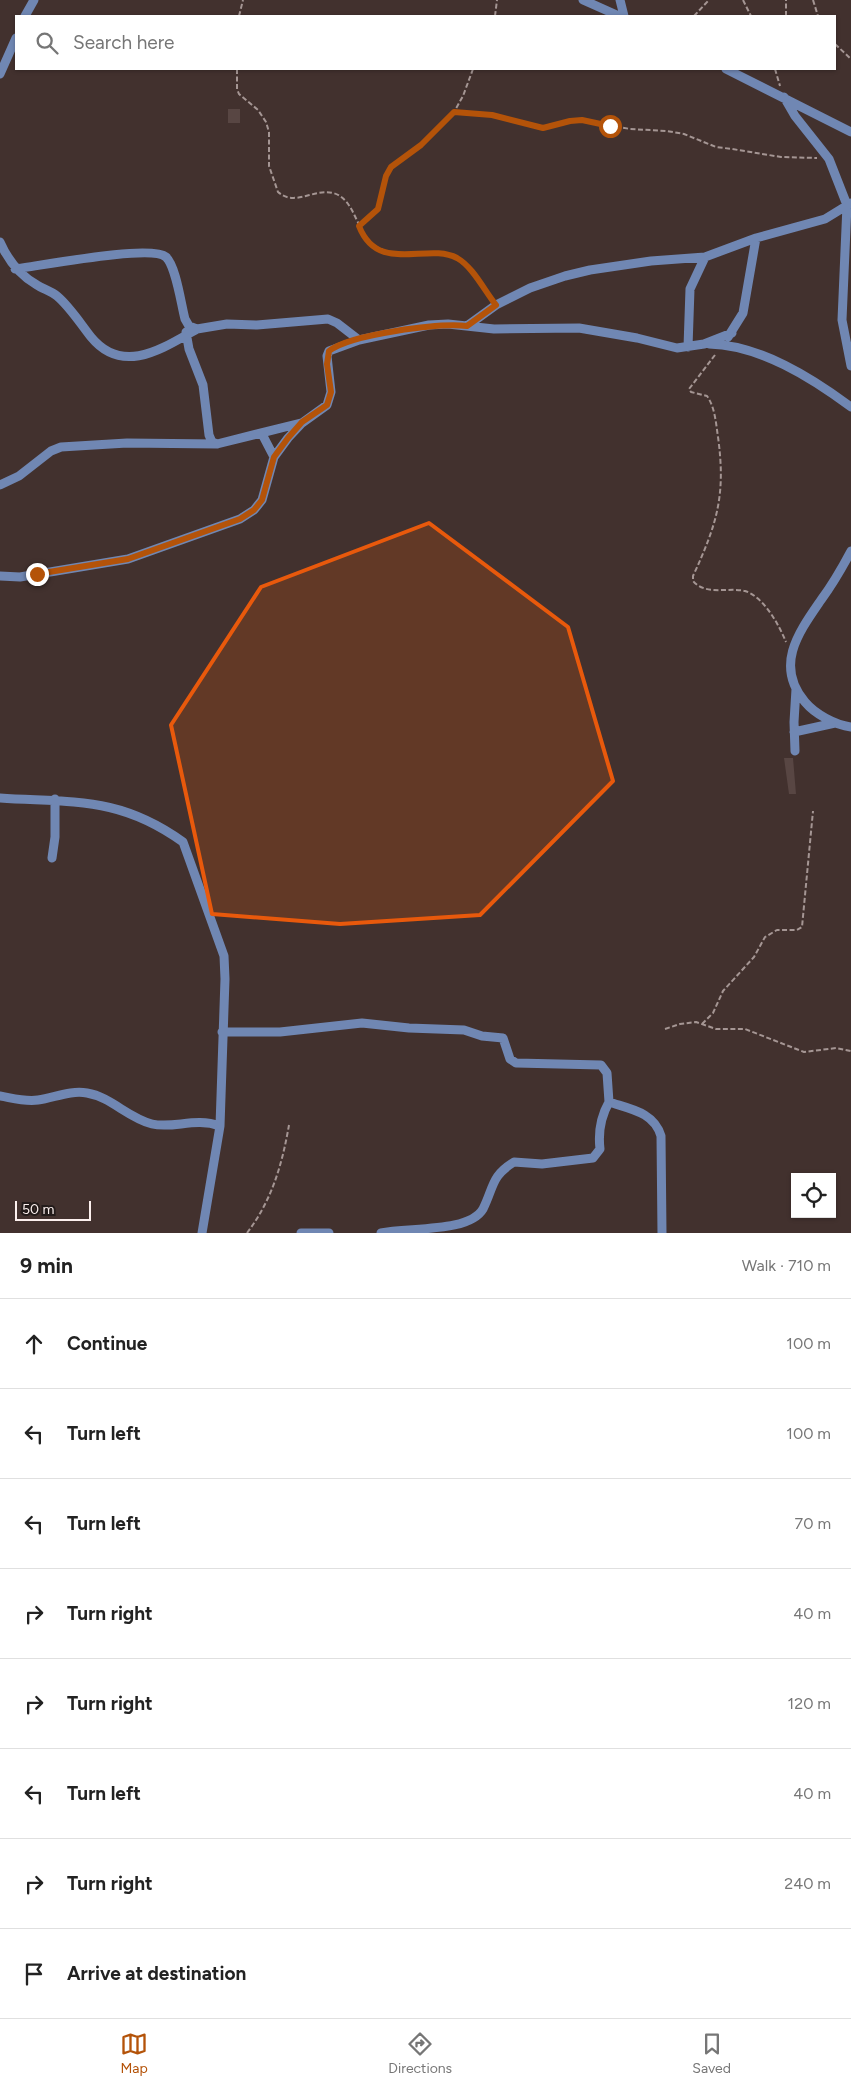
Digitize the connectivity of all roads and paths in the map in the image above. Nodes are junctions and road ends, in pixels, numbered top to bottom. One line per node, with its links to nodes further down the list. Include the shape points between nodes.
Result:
1 (34, 0): 10 (street)
2 (243, 0): 11 (path)
3 (497, 0): 12 (path)
4 (583, 0): 13 (street)
5 (620, 0): 14 (street)
6 (709, 0): 15 (path)
7 (743, 0): 16 (path)
8 (786, 0): 17 (path)
9 (813, 0): 18 (path)
10 (26, 15)
11 (239, 15)
12 (495, 15)
13 (616, 15)
14 (624, 15)
15 (695, 15)
16 (750, 15)
17 (786, 15)
18 (818, 15)
19 (15, 40): 22 (street)
20 (836, 45): 21 (path)
21 (851, 59)
22 (1, 70)
23 (237, 70): 32 (path, via 239,94 258,110 266,122 269,166 278,192 287,198 334,193 348,206)
24 (473, 70): 28 (path)
25 (728, 70): 27 (street)
26 (776, 70): 27 (path)
27 (784, 97): 29 (street); 30 (street)
28 (454, 112): 30 (path, via 492,115 543,128 582,120 684,134 716,146 754,153); 32 (path, via 421,145 391,167 378,209)
29 (851, 132)
30 (829, 159): 31 (street)
31 (849, 204): 33 (street, via 825,219); 47 (street, via 842,320)
32 (359, 226): 37 (path, via 368,241 393,254 406,256 438,252 457,258 473,273)
33 (756, 238): 35 (street); 41 (street, via 744,313)
34 (0, 242): 36 (street)
35 (704, 257): 37 (street, via 590,270 530,288); 46 (street, via 690,289)
36 (15, 269): 38 (street, via 120,254 160,253 172,268); 42 (street, via 36,285 56,294 93,339 116,356 133,357 153,352)
37 (496, 305): 39 (street)
38 (185, 319): 40 (street, via 189,326); 42 (street)
39 (467, 326): 43 (street, via 429,326); 46 (street, via 494,329 579,328 677,348)
40 (197, 329): 42 (street); 43 (street, via 227,324 328,319)
41 (732, 333): 44 (street); 45 (street)
42 (186, 335): 51 (street, via 203,385 209,435)
43 (360, 340): 49 (street, via 329,351 327,364 331,392 327,405)
44 (704, 344): 45 (street); 46 (street)
45 (722, 344): 48 (street, via 799,372); 56 (path, via 689,387 691,392 707,396 710,401 716,422 722,477 715,526 693,581 702,587 737,590 754,596 778,626)
46 (688, 347)
47 (851, 366)
48 (851, 406)
49 (302, 422): 50 (street); 51 (street); 52 (street)
50 (262, 434): 51 (street); 52 (street)
51 (217, 444): 53 (street, via 61,446 20,476)
52 (274, 457): 55 (street, via 262,500 240,519 128,559 20,577)
53 (0, 485)
54 (851, 551): 56 (street, via 798,634)
55 (0, 576)
56 (791, 653): 57 (street, via 791,673)
57 (796, 689): 58 (street, via 808,706); 60 (street)
58 (835, 723): 59 (street); 60 (street)
59 (851, 727)
60 (794, 732): 61 (street)
61 (795, 751)
62 (0, 798): 63 (street)
63 (55, 799): 65 (street); 68 (street, via 103,804 121,810 183,842 224,956)
64 (812, 811): 66 (path, via 802,927 776,930 765,938 754,958 724,991 713,1013)
65 (52, 858)
66 (702, 1024): 67 (path, via 691,1022); 69 (path, via 745,1029 804,1052 836,1048)
67 (665, 1029)
68 (222, 1032): 71 (street, via 280,1032 362,1023 464,1030 503,1038 510,1059 516,1063 601,1065 607,1073); 73 (street, via 224,1066)
69 (851, 1051)
70 (0, 1096): 73 (street, via 26,1101 86,1093 150,1124 193,1122)
71 (609, 1102): 78 (street, via 598,1134 600,1149 593,1158 542,1164 514,1162 495,1177 483,1210 462,1225 450,1229 418,1228); 79 (street, via 651,1117 658,1126 661,1136)
72 (289, 1125): 75 (path, via 275,1183 266,1206)
73 (220, 1126): 74 (street)
74 (202, 1233)
75 (247, 1233)
76 (301, 1233): 77 (street)
77 (329, 1233)
78 (382, 1233)
79 (662, 1233)

